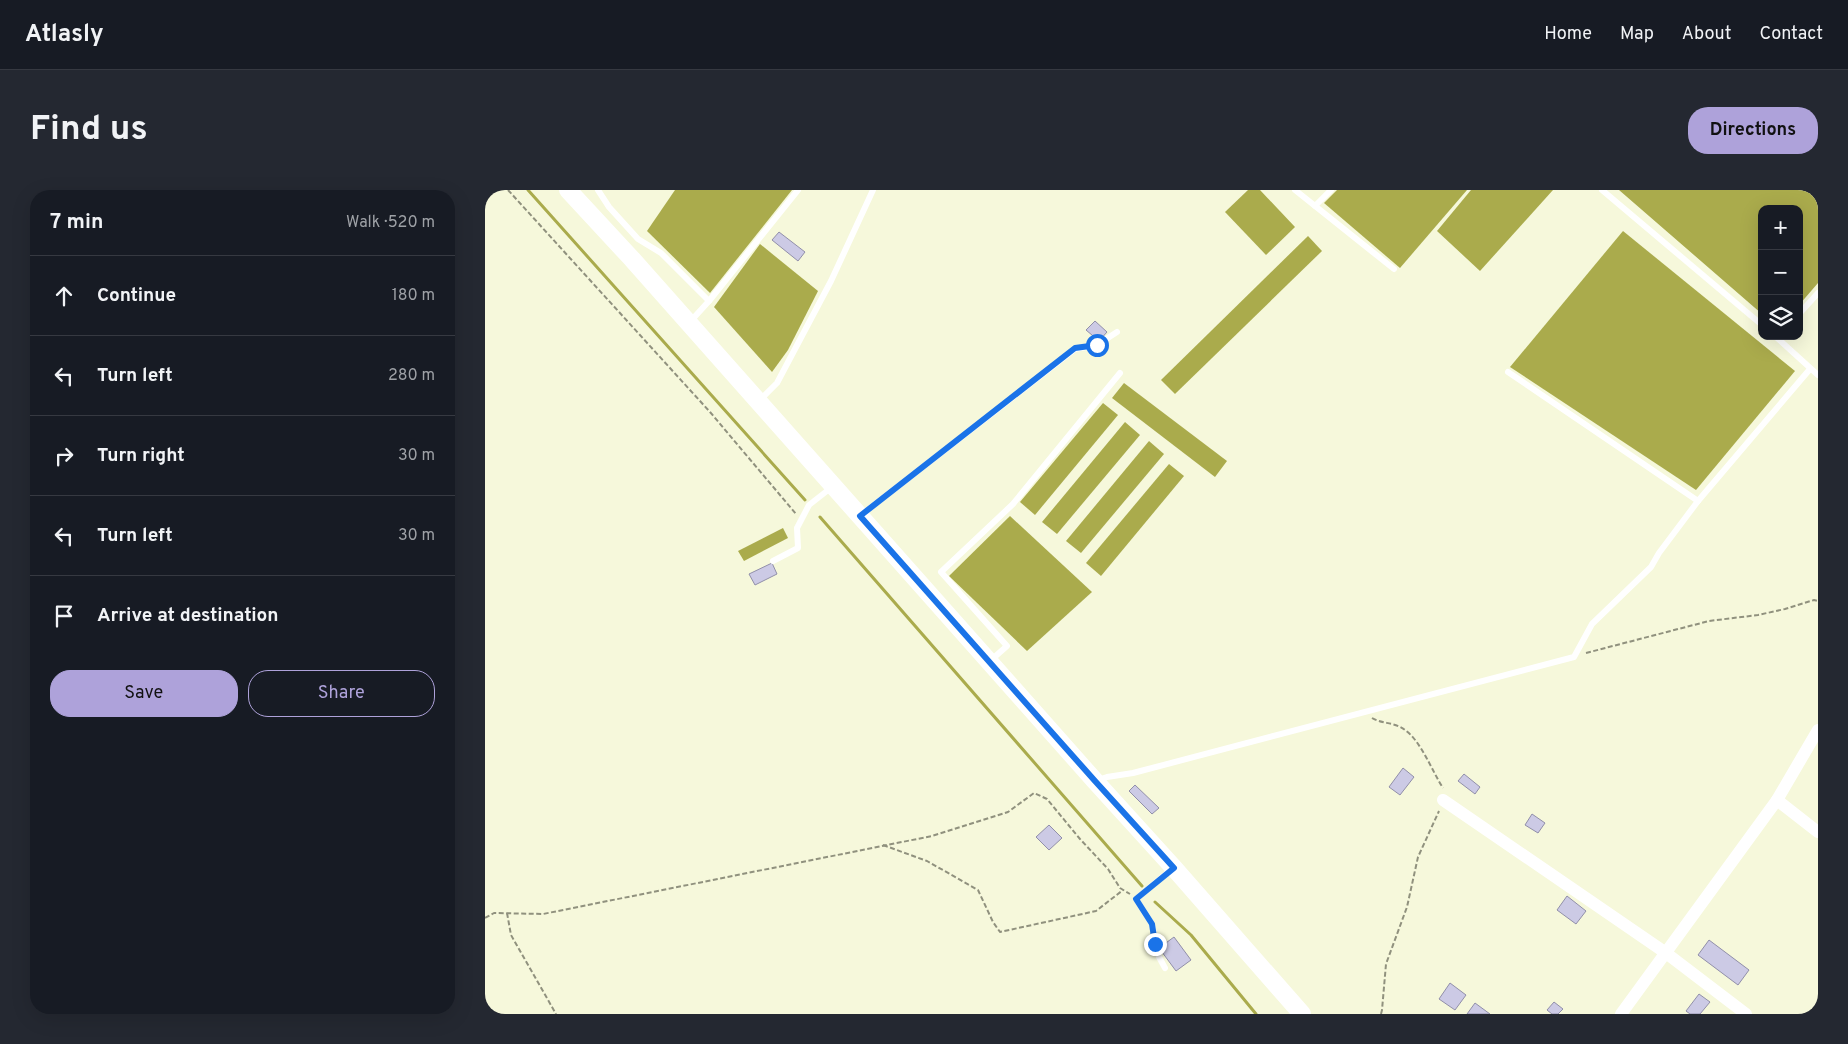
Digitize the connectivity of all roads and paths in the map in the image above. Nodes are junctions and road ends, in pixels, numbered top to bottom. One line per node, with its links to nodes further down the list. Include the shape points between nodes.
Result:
1 (508, 190): 26 (path, via 710,412)
2 (568, 190): 15 (main road)
3 (598, 190): 12 (lane, via 638,239 661,253)
4 (798, 190): 12 (lane)
5 (873, 190): 22 (lane, via 831,281 777,383)
6 (1295, 190): 9 (lane)
7 (1331, 190): 9 (lane)
8 (1602, 190): 14 (lane)
9 (1315, 206): 10 (lane)
10 (1394, 269)
11 (1818, 293): 13 (lane)
12 (709, 301): 15 (lane)
13 (1803, 310)
14 (1758, 322)
15 (689, 324): 22 (main road)
16 (1117, 332): 25 (lane, via 1097,345 1075,348)
17 (1781, 340): 18 (lane)
18 (1810, 369): 21 (lane); 24 (lane)
19 (1508, 372): 24 (lane)
20 (1120, 374): 30 (lane, via 1013,504 941,572 1007,646)
21 (1818, 375)
22 (758, 402): 23 (main road)
23 (833, 486): 25 (main road); 26 (lane, via 809,505)
24 (1698, 501): 29 (lane, via 1651,567 1592,624)
25 (860, 516): 30 (main road)
26 (801, 519): 27 (lane, via 797,528 798,548)
27 (773, 561)
28 (1818, 601): 29 (path, via 1758,615 1709,621)
29 (1574, 657): 31 (lane)
30 (989, 662): 33 (main road)
31 (1365, 712): 33 (lane); 34 (path, via 1375,720 1396,724 1406,730 1444,788)
32 (1818, 730): 35 (street)
33 (1095, 781): 38 (main road)
34 (1443, 800): 43 (street); 47 (path, via 1418,857 1407,907 1386,964)
35 (1777, 800): 36 (street); 43 (street)
36 (1818, 832)
37 (883, 845): 39 (path, via 927,861 978,890 1000,932 1096,911); 39 (path, via 932,836 1008,812 1034,793 1047,799); 41 (path, via 543,914)
38 (1174, 868): 40 (lane); 46 (main road)
39 (1123, 890): 40 (path)
40 (1136, 899): 44 (lane, via 1152,924 1159,957)
41 (507, 913): 42 (path, via 494,913); 45 (path, via 511,935)
42 (485, 918)
43 (1666, 953): 48 (street); 49 (street)
44 (1165, 968)
45 (556, 1014)
46 (1302, 1014)
47 (1381, 1014)
48 (1621, 1014)
49 (1746, 1014)

